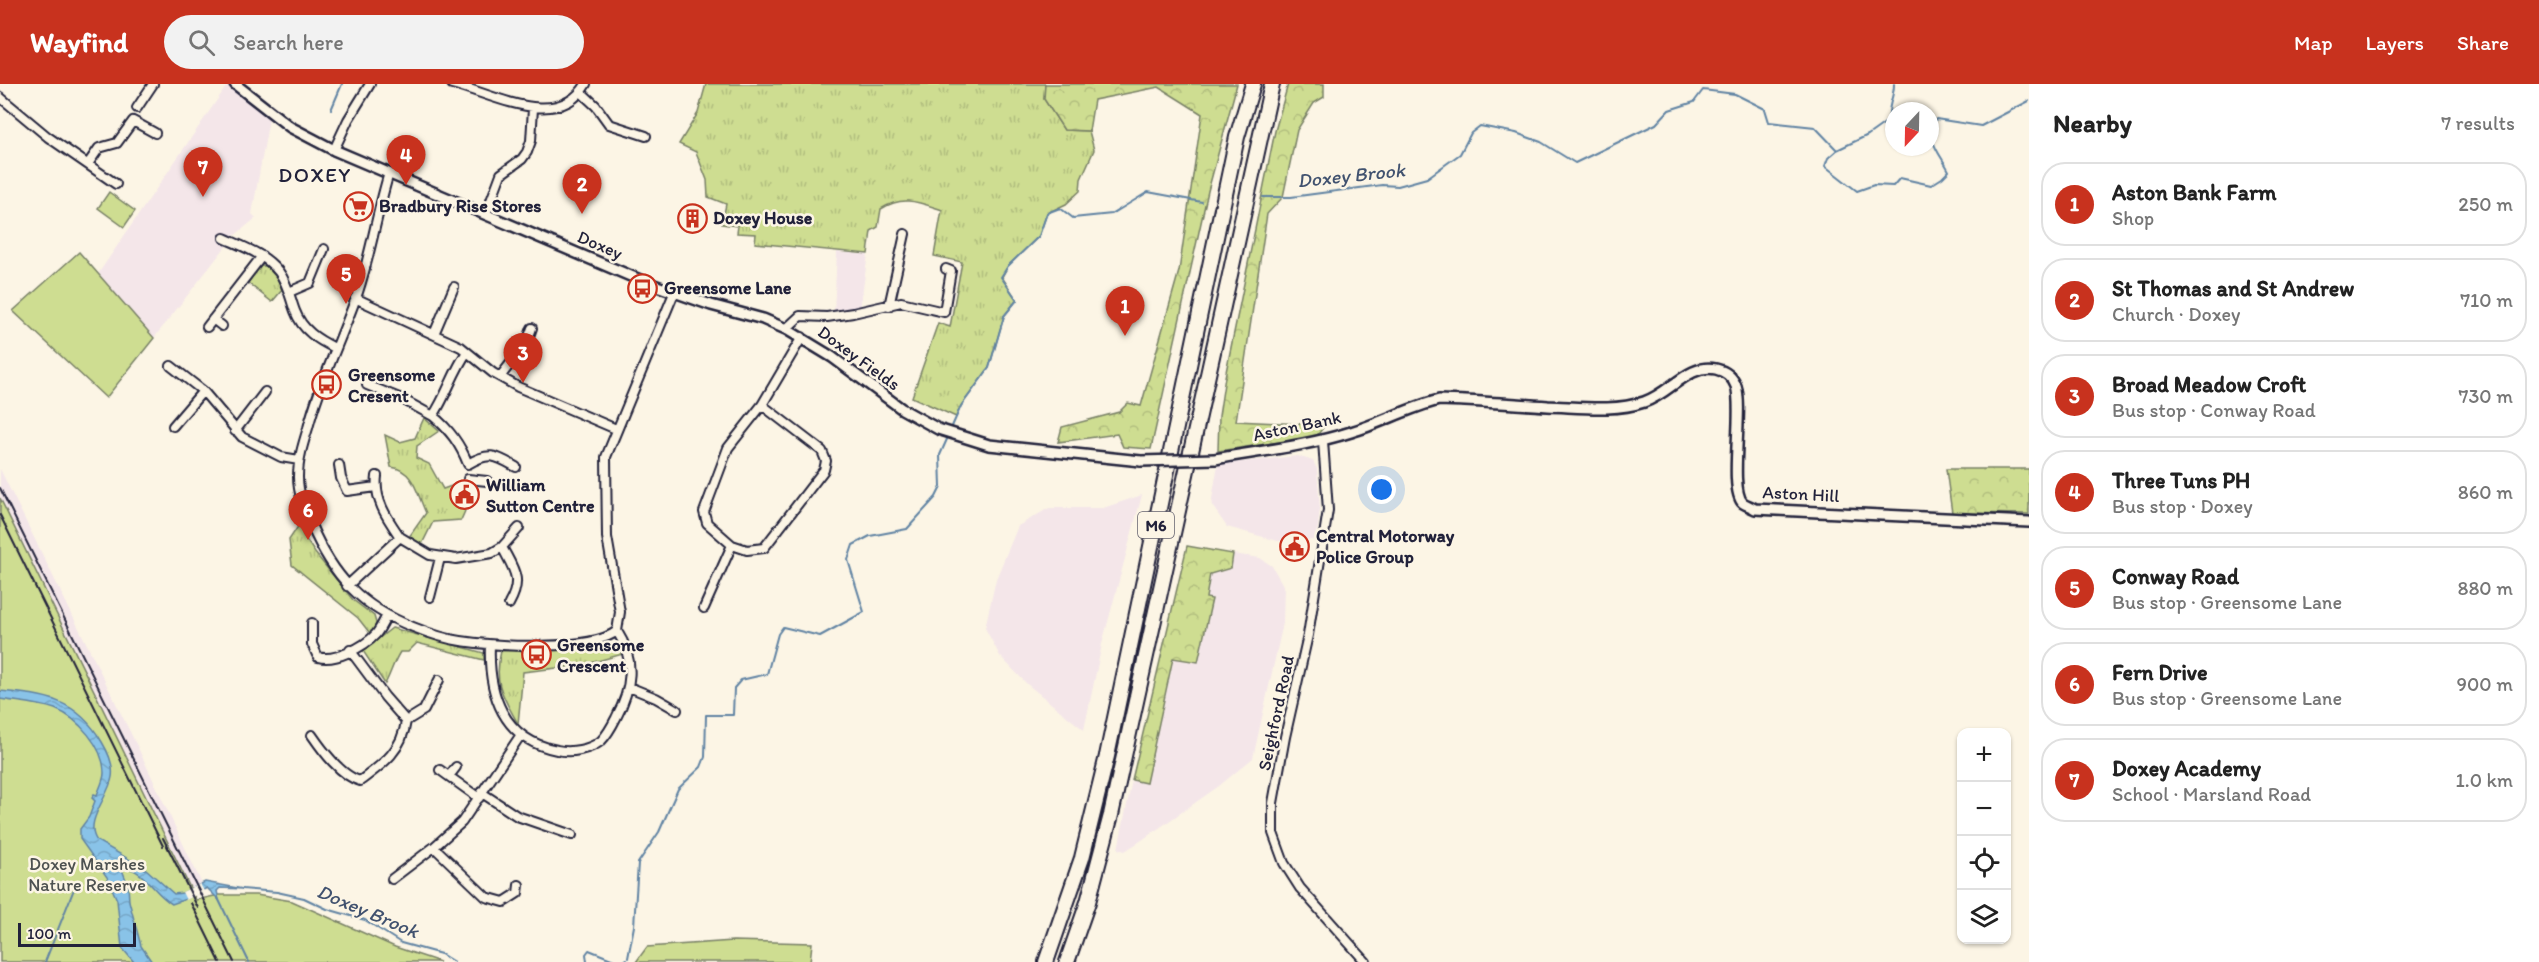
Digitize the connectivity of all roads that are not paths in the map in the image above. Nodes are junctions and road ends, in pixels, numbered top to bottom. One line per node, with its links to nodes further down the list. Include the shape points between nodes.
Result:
1 (153, 84): 9 (street)
2 (235, 84): 13 (street, Doxey, via 290,127)
3 (370, 84): 13 (street)
4 (452, 84): 10 (street)
5 (1252, 84): 86 (highway, M6, via 1237,137 1107,756 1082,858)
6 (1272, 84): 87 (highway, M6, via 1111,815)
7 (583, 88): 10 (street, via 563,104); 12 (street, via 609,124)
8 (0, 97): 14 (street)
9 (137, 108)
10 (533, 108): 17 (street, via 527,152 501,174)
11 (155, 133): 14 (street, via 133,121 117,142 99,148)
12 (646, 136)
13 (334, 150): 15 (street, Doxey)
14 (88, 164): 16 (street)
15 (389, 173): 17 (street, Doxey); 26 (street)
16 (116, 184)
17 (486, 214): 25 (street, Doxey)
18 (905, 234): 27 (street)
19 (224, 238): 21 (street)
20 (324, 249): 24 (street, via 310,283)
21 (262, 256): 24 (street, via 280,273); 28 (street)
22 (946, 269): 27 (street, via 951,271 944,312 901,302)
23 (454, 286): 33 (street)
24 (289, 292): 35 (street, via 303,326)
25 (674, 293): 32 (street, Doxey); 46 (street)
26 (355, 298): 33 (street); 35 (street)
27 (889, 306): 32 (street, via 827,317 800,316)
28 (213, 319): 29 (street); 30 (street)
29 (222, 326)
30 (207, 327)
31 (532, 328): 38 (street, via 527,342)
32 (786, 329): 34 (street, Doxey)
33 (434, 334): 36 (street)
34 (802, 337): 43 (street, Doxey Fields); 47 (street, Doxey Fields, via 902,409)
35 (335, 348): 50 (street, via 316,395)
36 (467, 352): 38 (street); 44 (street)
37 (171, 366): 40 (street)
38 (500, 377): 46 (street)
39 (368, 385): 44 (street)
40 (203, 391): 45 (street); 48 (street)
41 (265, 392): 48 (street)
42 (1664, 394): 49 (street, Aston Bank, via 1612,407 1439,400); 57 (street, Aston Hill, via 1705,366 1724,371 1734,380 1739,397 1739,495 1742,502 1755,509)
43 (762, 405): 60 (street, Doxey Fields, via 728,448 704,512 707,523); 60 (street, via 822,451 826,461 824,470 764,548 747,550)
44 (433, 416): 52 (street, via 447,427 468,464 482,456 497,457)
45 (173, 426)
46 (615, 429): 69 (street, via 605,469 607,537 620,612)
47 (938, 429): 49 (street, Aston Bank, bridge, via 989,445 1141,461 1215,459)
48 (235, 431): 50 (street, via 281,457)
49 (1323, 441): 88 (street, Seighford Road, via 1328,510 1308,635 1275,792 1273,833 1284,863 1300,888)
50 (299, 460): 63 (street, via 298,479 308,516)
51 (339, 465): 56 (street, via 347,491)
52 (516, 467)
53 (377, 476): 56 (street)
54 (468, 479): 55 (street)
55 (487, 482)
56 (376, 487): 59 (street, via 383,511)
57 (2029, 522)
58 (519, 528): 61 (street)
59 (400, 537): 62 (street); 63 (street)
60 (732, 545): 66 (street)
61 (502, 547): 62 (street, via 468,558); 65 (street, via 516,573 517,589)
62 (440, 558): 64 (street)
63 (347, 586): 67 (street)
64 (430, 597)
65 (509, 604)
66 (704, 608)
67 (386, 617): 70 (street, via 446,638); 71 (street, via 378,632)
68 (312, 623): 71 (street, via 312,644 318,657 325,659)
69 (617, 631): 70 (street, via 598,640); 73 (street, via 631,665)
70 (490, 645): 77 (street, via 496,698)
71 (350, 650): 75 (street)
72 (439, 680): 75 (street, via 424,710)
73 (629, 687): 74 (street); 77 (street, via 612,727 601,741 585,749 549,749)
74 (677, 710)
75 (406, 721): 76 (street, via 396,750 360,781 350,779)
76 (312, 735)
77 (520, 736): 81 (street)
78 (456, 767): 80 (street)
79 (440, 770): 80 (street)
80 (449, 777): 81 (street)
81 (481, 795): 82 (street, via 517,816); 83 (street, via 462,822)
82 (572, 835)
83 (434, 847): 84 (street); 85 (street, via 486,897 504,902)
84 (395, 873)
85 (519, 889)
86 (1046, 962)
87 (1067, 962)
88 (1366, 962)

